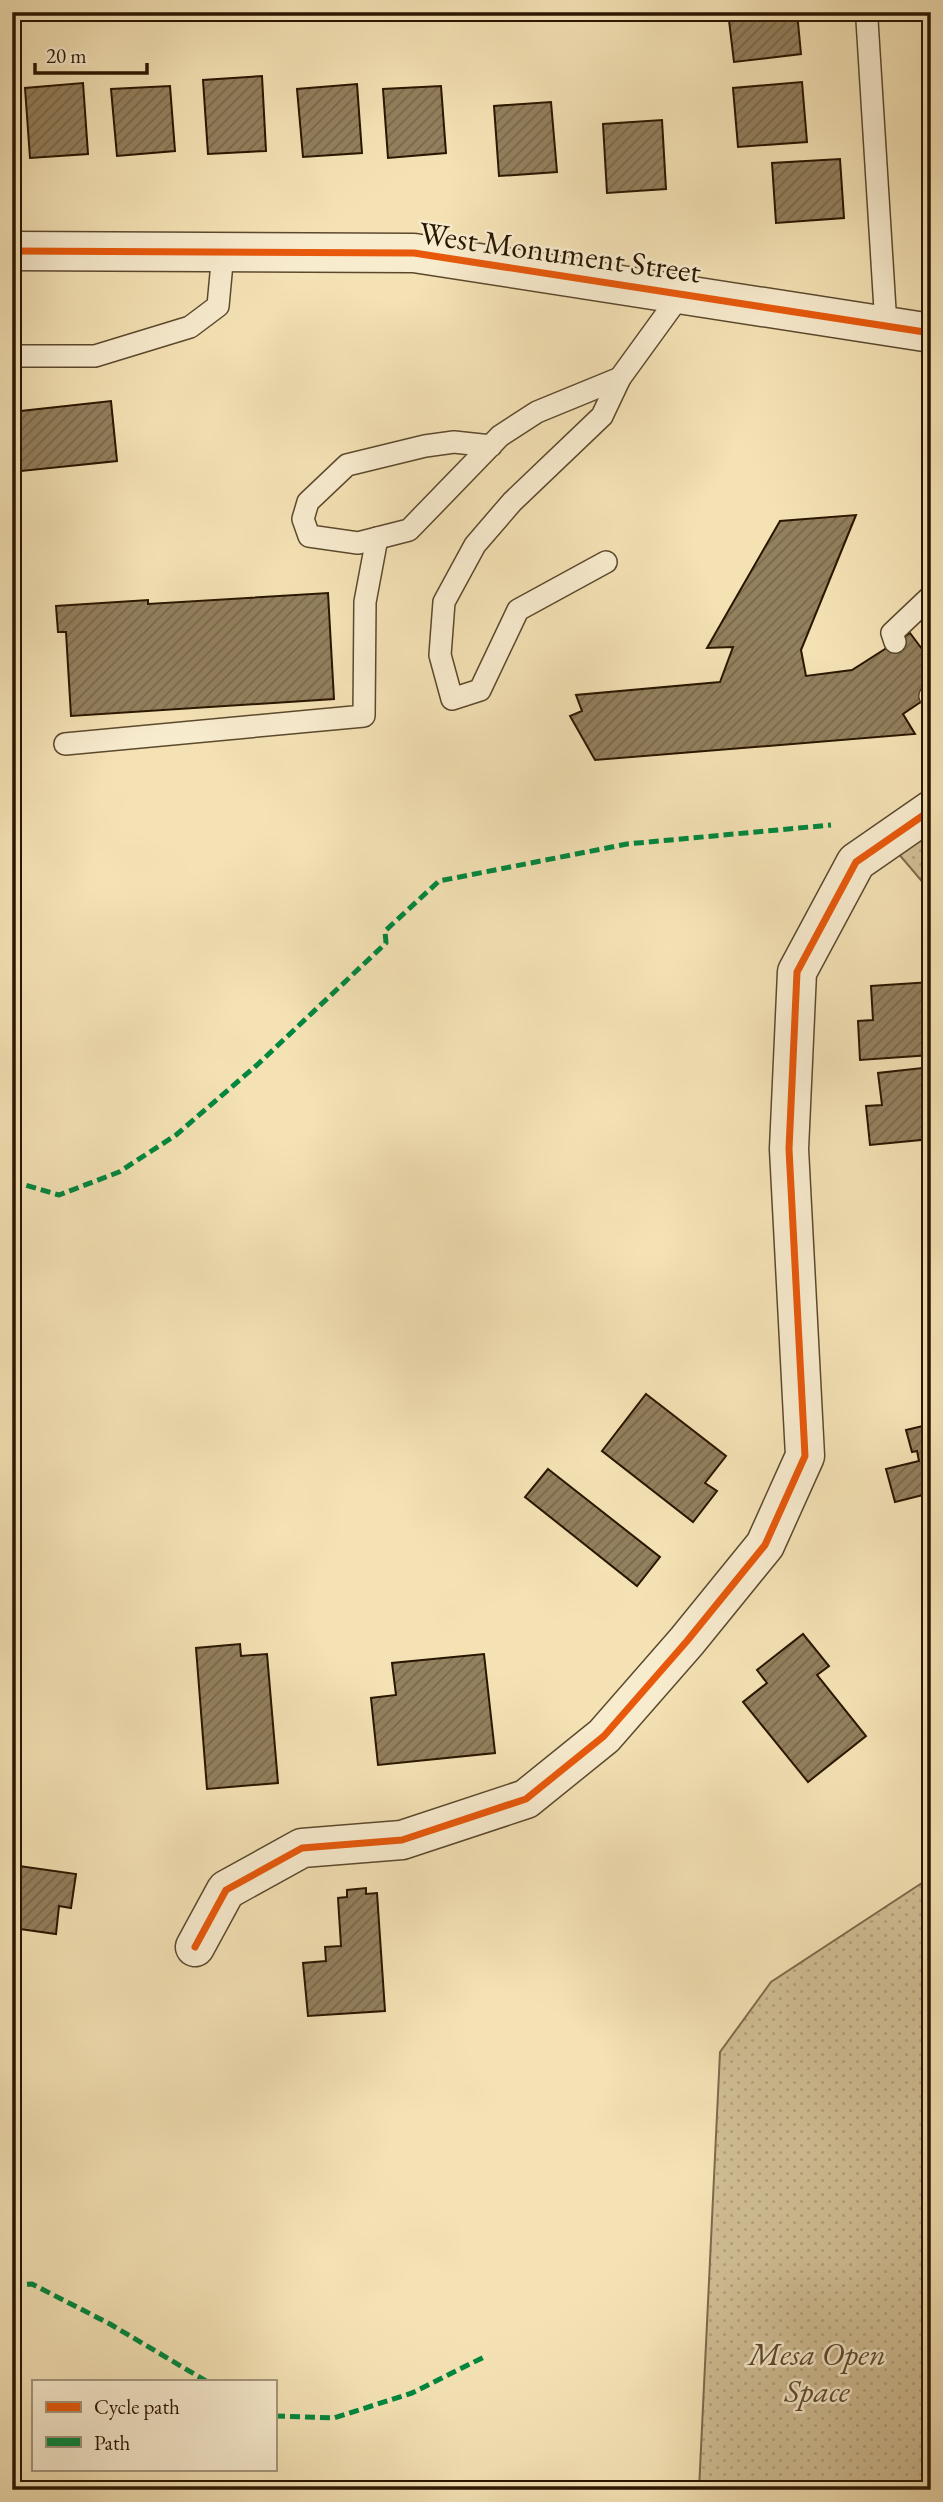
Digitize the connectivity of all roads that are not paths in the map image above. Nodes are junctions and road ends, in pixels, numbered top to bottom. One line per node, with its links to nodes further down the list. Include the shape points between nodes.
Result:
1 (867, 20): 5 (lane)
2 (12, 251): 3 (street, West Monument Street)
3 (223, 253): 4 (street, West Monument Street, via 414,253); 7 (lane, via 218,306 191,327 95,356)
4 (681, 295): 5 (street, West Monument Street); 8 (lane)
5 (886, 326): 6 (street, West Monument Street)
6 (931, 333)
7 (12, 356)
8 (620, 377): 9 (lane, via 537,411); 11 (lane, via 602,416 512,502 475,545 444,602 440,655 452,699 480,690 517,610)
9 (491, 446): 10 (lane, via 410,530); 10 (lane, via 454,442 347,465 308,502 303,519 309,537 358,543)
10 (377, 538): 14 (lane, via 365,602 363,716)
11 (606, 562)
12 (931, 596): 13 (lane, via 892,633)
13 (895, 642)
14 (65, 744)
15 (931, 810): 16 (street, via 856,862 797,972 789,1149 806,1456 765,1545 604,1736 526,1799 402,1840 302,1849 226,1890)
16 (195, 1947)

